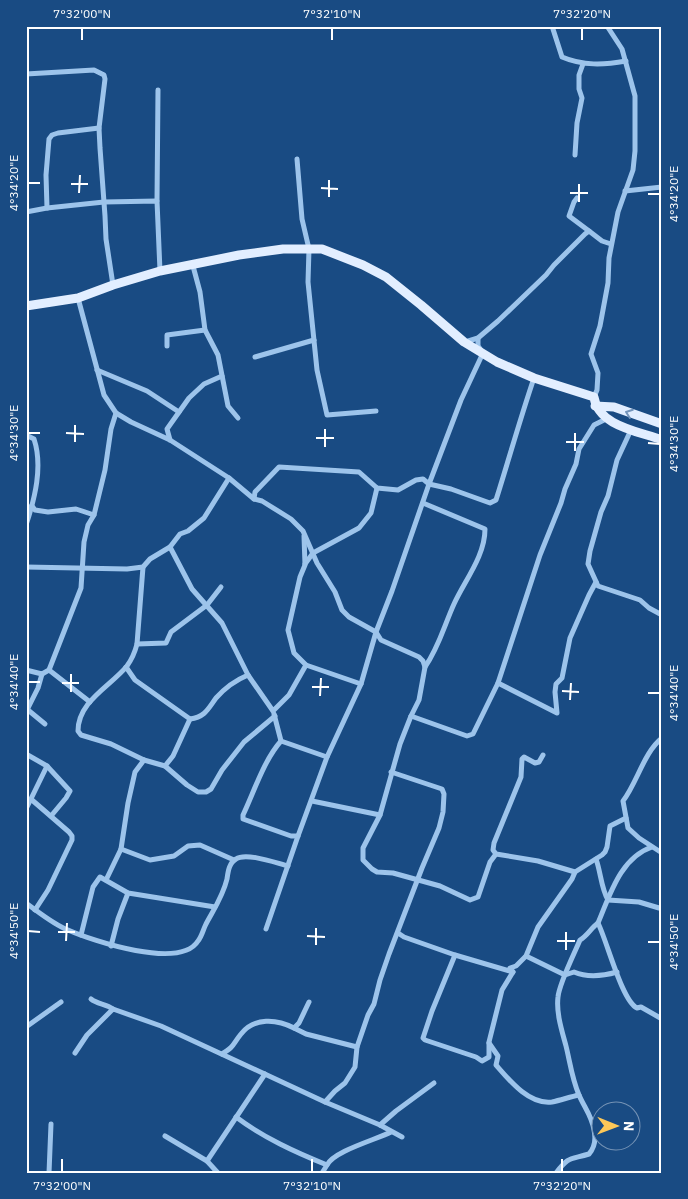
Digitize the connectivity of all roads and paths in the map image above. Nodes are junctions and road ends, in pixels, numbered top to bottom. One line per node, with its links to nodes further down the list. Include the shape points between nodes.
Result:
1 (552, 26): 4 (street, via 562,57)
2 (607, 26): 3 (street, via 622,48)
3 (626, 61): 4 (street); 11 (street, via 636,107 635,159)
4 (583, 64): 8 (street, via 579,75 582,98)
5 (26, 74): 7 (street, via 100,72 105,79)
6 (158, 90): 13 (street)
7 (99, 128): 14 (street); 15 (street, via 58,133 49,139)
8 (575, 155)
9 (297, 159): 19 (street, via 302,219)
10 (662, 187): 11 (street)
11 (625, 191): 18 (street)
12 (577, 198): 17 (street, via 569,216)
13 (157, 201): 14 (street); 21 (street)
14 (104, 202): 15 (street); 22 (street)
15 (47, 208): 16 (street)
16 (26, 212)
17 (590, 231): 18 (street); 26 (street)
18 (612, 244): 35 (street, via 600,326 591,354 598,373)
19 (309, 249): 20 (main road, via 266,250); 27 (street, via 308,282); 28 (main road, via 322,249 386,277)
20 (193, 266): 21 (main road); 25 (street)
21 (160, 271): 22 (main road)
22 (113, 285): 23 (main road)
23 (78, 298): 24 (main road); 32 (street)
24 (26, 306)
25 (205, 330): 29 (street, via 167,335); 33 (street, via 218,355)
26 (478, 338): 28 (street); 30 (street, via 478,346)
27 (314, 340): 31 (street); 36 (street, via 327,415)
28 (464, 342): 30 (main road)
29 (167, 346)
30 (483, 353): 34 (main road); 47 (street)
31 (255, 357)
32 (97, 370): 37 (street, via 146,391); 38 (street, via 104,395)
33 (222, 376): 37 (street, via 204,384); 39 (street, via 228,406)
34 (534, 378): 35 (main road); 47 (street, via 496,500 490,503)
35 (595, 402): 40 (main road); 41 (main road, one-way to 35)
36 (376, 411)
37 (179, 412): 44 (street, via 167,429)
38 (116, 413): 44 (street); 53 (street)
39 (238, 418)
40 (606, 419): 42 (main road); 75 (street, via 594,425 579,449)
41 (662, 424)
42 (625, 427): 45 (main road); 62 (street, via 630,432 617,460 590,551 588,564)
43 (26, 435): 51 (street, via 34,438 39,452)
44 (170, 440): 46 (street)
45 (662, 440)
46 (229, 478): 49 (street); 56 (street, via 204,518 180,534)
47 (429, 484): 48 (street, via 423,479 399,490); 50 (street)
48 (377, 488): 49 (street, via 359,472 279,467 260,485); 57 (street, via 371,513 359,528)
49 (254, 499): 55 (street, via 291,519)
50 (423, 503): 66 (street); 70 (street, via 485,529 475,564 454,604 441,640)
51 (32, 506): 52 (street); 53 (street, via 35,510 48,512 76,508); 54 (street)
52 (26, 510)
53 (94, 515): 61 (street, via 84,542)
54 (26, 526)
55 (303, 531): 57 (street); 58 (street)
56 (170, 547): 60 (street); 64 (street, via 192,589)
57 (313, 553): 58 (street); 66 (street, via 342,610)
58 (305, 565): 68 (street, via 288,630 294,653)
59 (26, 567): 61 (street)
60 (143, 567): 61 (street); 67 (street)
61 (83, 568): 72 (street, via 81,588)
62 (596, 582): 65 (street, via 598,586 640,600); 75 (street, via 570,638 562,678 556,684 557,713)
63 (221, 587): 64 (street)
64 (207, 605): 67 (street, via 172,632 166,643); 74 (street, via 222,623)
65 (662, 615)
66 (376, 632): 70 (street, via 381,640 419,656); 76 (street)
67 (137, 644): 69 (street)
68 (306, 665): 76 (street); 79 (street)
69 (126, 667): 77 (street); 81 (street, via 135,680)
70 (425, 667): 80 (street, via 419,700)
71 (26, 670): 73 (street)
72 (49, 670): 73 (street); 77 (street)
73 (42, 674): 78 (street)
74 (248, 674): 79 (street); 81 (street, via 226,688 199,718)
75 (498, 683): 80 (street, via 470,736)
76 (361, 684): 87 (street)
77 (90, 702): 88 (street, via 80,718 78,731 81,735 112,744)
78 (27, 711): 82 (street)
79 (274, 714): 84 (street); 90 (street, via 244,742 212,789 206,792 198,792)
80 (411, 716): 91 (street)
81 (190, 719): 90 (street)
82 (45, 724)
83 (662, 738): 97 (street, via 653,747 624,801)
84 (281, 741): 87 (street); 98 (street, via 268,761 243,819)
85 (26, 754): 89 (street)
86 (543, 755): 102 (street, via 535,763 528,758 522,759 521,777 494,843)
87 (327, 757): 93 (street)
88 (144, 760): 90 (street); 100 (street, via 135,772)
89 (47, 766): 92 (street); 96 (street, via 70,791)
90 (165, 766)
91 (391, 772): 95 (street); 108 (street, via 444,791 439,828)
92 (32, 800): 94 (street); 96 (street)
93 (312, 801): 95 (street); 98 (street)
94 (26, 809)
95 (380, 815): 108 (street, via 363,848 363,860 377,872)
96 (51, 816): 114 (street, via 69,832 72,840)
97 (626, 818): 99 (street, via 628,828); 103 (street, via 610,826 607,847)
98 (298, 836): 105 (street)
99 (652, 847): 101 (street); 110 (street, via 626,866 616,879)
100 (121, 849): 104 (street, via 150,860 174,856 188,846 200,845); 107 (street)
101 (662, 853)
102 (496, 854): 106 (street, via 538,861); 108 (street, via 478,897 470,900)
103 (596, 859): 106 (street); 110 (street, via 602,890)
104 (234, 860): 105 (street, via 244,856); 112 (street)
105 (288, 866): 116 (street)
106 (575, 872): 121 (street, via 538,927)
107 (106, 880): 109 (street); 118 (street, via 100,877 93,887)
108 (418, 880): 117 (street)
109 (128, 893): 112 (street); 119 (street)
110 (608, 900): 113 (street, via 640,902); 115 (street)
111 (26, 903): 114 (street)
112 (215, 907): 119 (street, via 200,939 187,950 156,954)
113 (658, 908)
114 (35, 910): 118 (street)
115 (598, 923): 123 (street); 124 (street, via 580,940)
116 (266, 929)
117 (398, 933): 120 (street); 133 (street)
118 (81, 935): 119 (street)
119 (110, 946)
120 (455, 954): 122 (street); 132 (street, via 424,1038 482,1061 489,1057)
121 (526, 956): 122 (street, via 510,968); 124 (street)
122 (514, 972): 132 (street, via 502,990)
123 (617, 972): 124 (street, via 582,976 574,972); 129 (street, via 634,1007 641,1007)
124 (566, 975): 138 (street, via 558,996 558,1008)
125 (91, 999): 128 (street)
126 (61, 1002): 130 (street)
127 (310, 1002): 131 (street)
128 (113, 1009): 134 (street, via 87,1035); 135 (street, via 161,1026)
129 (662, 1020)
130 (26, 1027)
131 (294, 1028): 133 (street); 135 (street, via 274,1020 248,1026 233,1048)
132 (489, 1042): 138 (street, via 498,1056 496,1065 527,1095 538,1101 550,1102)
133 (357, 1047): 139 (street, via 355,1067)
134 (75, 1053)
135 (222, 1054): 136 (street)
136 (265, 1074): 139 (street); 140 (street)
137 (434, 1083): 142 (street)
138 (579, 1095): 151 (street, via 593,1123 594,1148 588,1154 570,1158)
139 (325, 1102): 142 (street)
140 (236, 1117): 146 (street); 147 (street, via 273,1140)
141 (51, 1124): 148 (street)
142 (380, 1125): 143 (street)
143 (390, 1132): 145 (street); 147 (street, via 347,1149)
144 (165, 1136): 146 (street)
145 (402, 1137)
146 (207, 1161): 149 (street)
147 (327, 1166): 150 (street)
148 (49, 1173)
149 (218, 1173)
150 (322, 1173)
151 (556, 1173)

